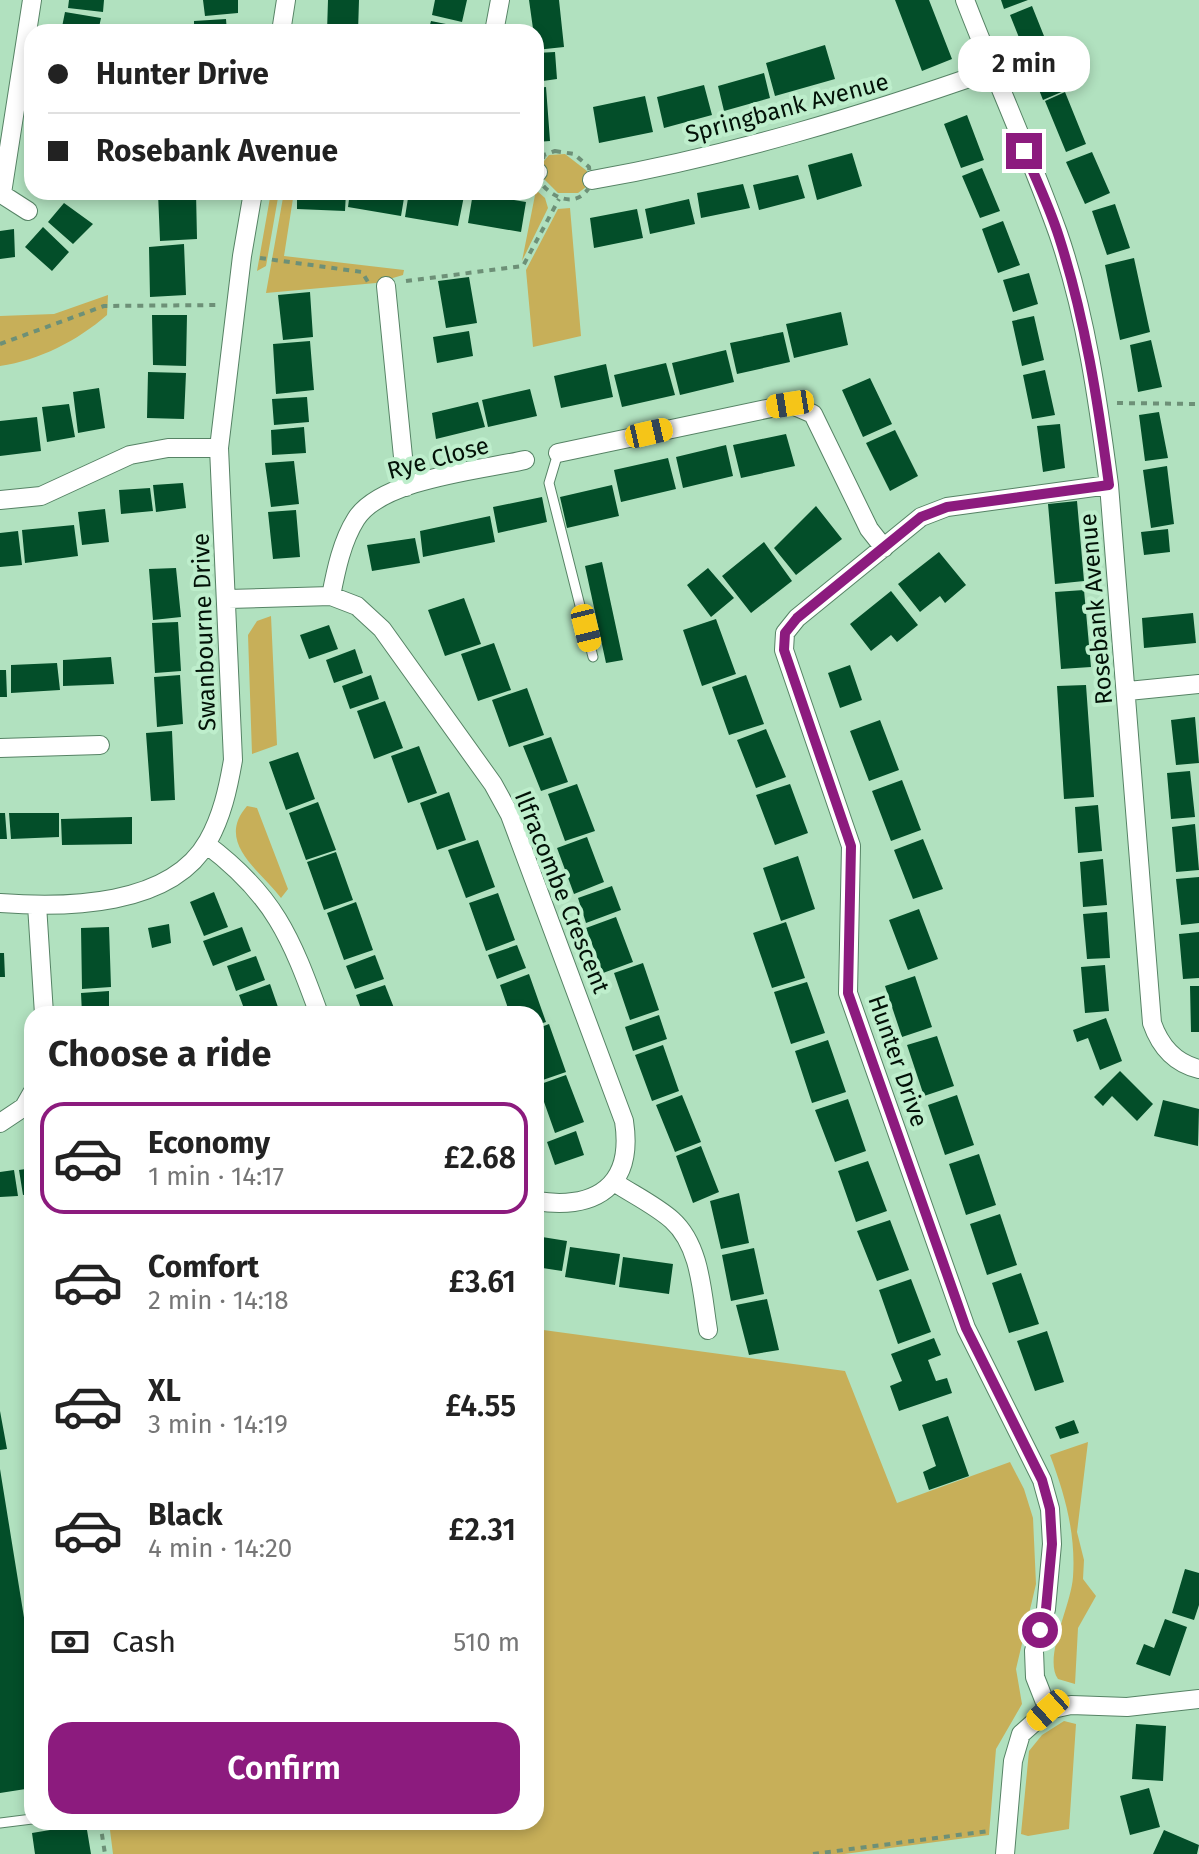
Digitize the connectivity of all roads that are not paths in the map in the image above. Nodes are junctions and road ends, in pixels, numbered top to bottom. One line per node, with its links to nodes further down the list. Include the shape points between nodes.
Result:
1 (32, 0): 5 (street)
2 (286, 0): 6 (street)
3 (500, 0): 7 (street)
4 (965, 0): 9 (street, Rosebank Avenue)
5 (28, 24)
6 (282, 24)
7 (496, 24)
8 (24, 50): 11 (street)
9 (992, 70): 10 (street, Springbank Avenue, via 864,115); 18 (street, Rosebank Avenue, via 1058,234 1076,295)
10 (592, 180)
11 (1, 193): 13 (street)
12 (252, 200): 15 (street, Swanbourne Drive)
13 (28, 211)
14 (386, 286): 19 (street)
15 (219, 448): 20 (street, via 130,455 41,496); 23 (street, Swanbourne Drive)
16 (558, 453): 21 (street, via 790,404 813,414 869,529); 24 (lane, via 549,483)
17 (525, 460): 19 (street, Rye Close)
18 (1109, 485): 21 (street, Hunter Drive, via 947,507 921,517); 26 (street, Rosebank Avenue)
19 (406, 487): 22 (street, Rye Close, via 387,493 358,516)
20 (0, 500)
21 (884, 548): 41 (street, Hunter Drive, via 797,618 785,633 784,650 851,846 848,993 966,1328 1042,1480 1050,1509 1046,1609 1034,1651 1035,1677)
22 (331, 596): 23 (street, Ilfracombe Crescent); 37 (street, Ilfracombe Crescent, via 357,606 382,629 510,815 624,1121 627,1151)
23 (228, 599): 29 (street, Swanbourne Drive, via 233,760 225,804)
24 (593, 657)
25 (1199, 684): 26 (street)
26 (1128, 691): 34 (street, Rosebank Avenue, via 1152,1023 1170,1054)
27 (100, 745): 28 (street)
28 (0, 748)
29 (206, 844): 31 (street, Swanbourne Drive, via 181,870 138,891 88,902); 33 (street, via 231,863 282,922)
30 (0, 903): 31 (street, Swanbourne Drive)
31 (37, 905): 32 (street)
32 (43, 1006)
33 (316, 1006)
34 (1199, 1069)
35 (24, 1107): 36 (street)
36 (0, 1123)
37 (614, 1182): 38 (street, via 575,1205); 39 (street, via 671,1219 687,1237)
38 (544, 1202)
39 (708, 1330)
40 (1199, 1699): 41 (street)
41 (1048, 1710): 44 (street, via 1021,1734 1013,1761)
42 (24, 1820): 43 (lane)
43 (0, 1823)
44 (1005, 1854)

